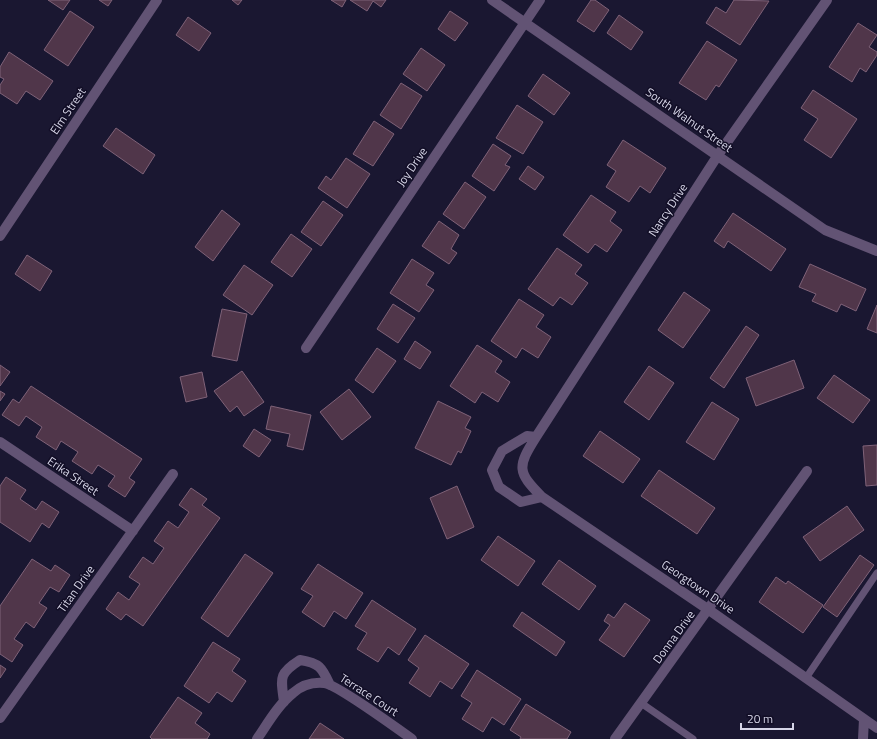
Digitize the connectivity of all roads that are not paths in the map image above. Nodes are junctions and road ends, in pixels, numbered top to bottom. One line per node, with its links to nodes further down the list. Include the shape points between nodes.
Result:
1 (157, 0): 7 (street, Elm Street)
2 (492, 0): 5 (street, South Walnut Street)
3 (540, 0): 5 (street, Joy Drive)
4 (827, 0): 6 (street, Nancy Drive)
5 (525, 22): 6 (street, South Walnut Street); 9 (street, Joy Drive)
6 (718, 156): 8 (street, South Walnut Street, via 825,230); 10 (street, Nancy Drive)
7 (0, 236)
8 (877, 250)
9 (306, 348)
10 (536, 437): 13 (street, Nancy Drive, via 523,459); 15 (street, via 527,436 502,451 492,470 499,487 521,502)
11 (0, 442): 16 (street, Erika Street)
12 (807, 470): 18 (street, Donna Drive)
13 (522, 473): 15 (street, Georgtown Drive)
14 (172, 474): 16 (street, Titan Drive)
15 (542, 497): 18 (street, Georgtown Drive)
16 (133, 531): 23 (street, Titan Drive)
17 (877, 573): 19 (lane)
18 (709, 610): 19 (street, Georgtown Drive); 22 (street, Donna Drive)
19 (806, 678): 24 (street, Georgtown Drive)
20 (330, 685): 21 (street, Terrace Court, via 308,684 293,692); 21 (street, via 323,670 314,662 300,660 286,669 282,682); 27 (street, Terrace Court)
21 (284, 702): 26 (street)
22 (642, 703): 28 (street, Donna Drive); 29 (lane)
23 (0, 718)
24 (864, 719): 25 (street, Georgtown Drive); 30 (street)
25 (877, 728)
26 (257, 739)
27 (412, 739)
28 (616, 739)
29 (693, 739)
30 (863, 739)

